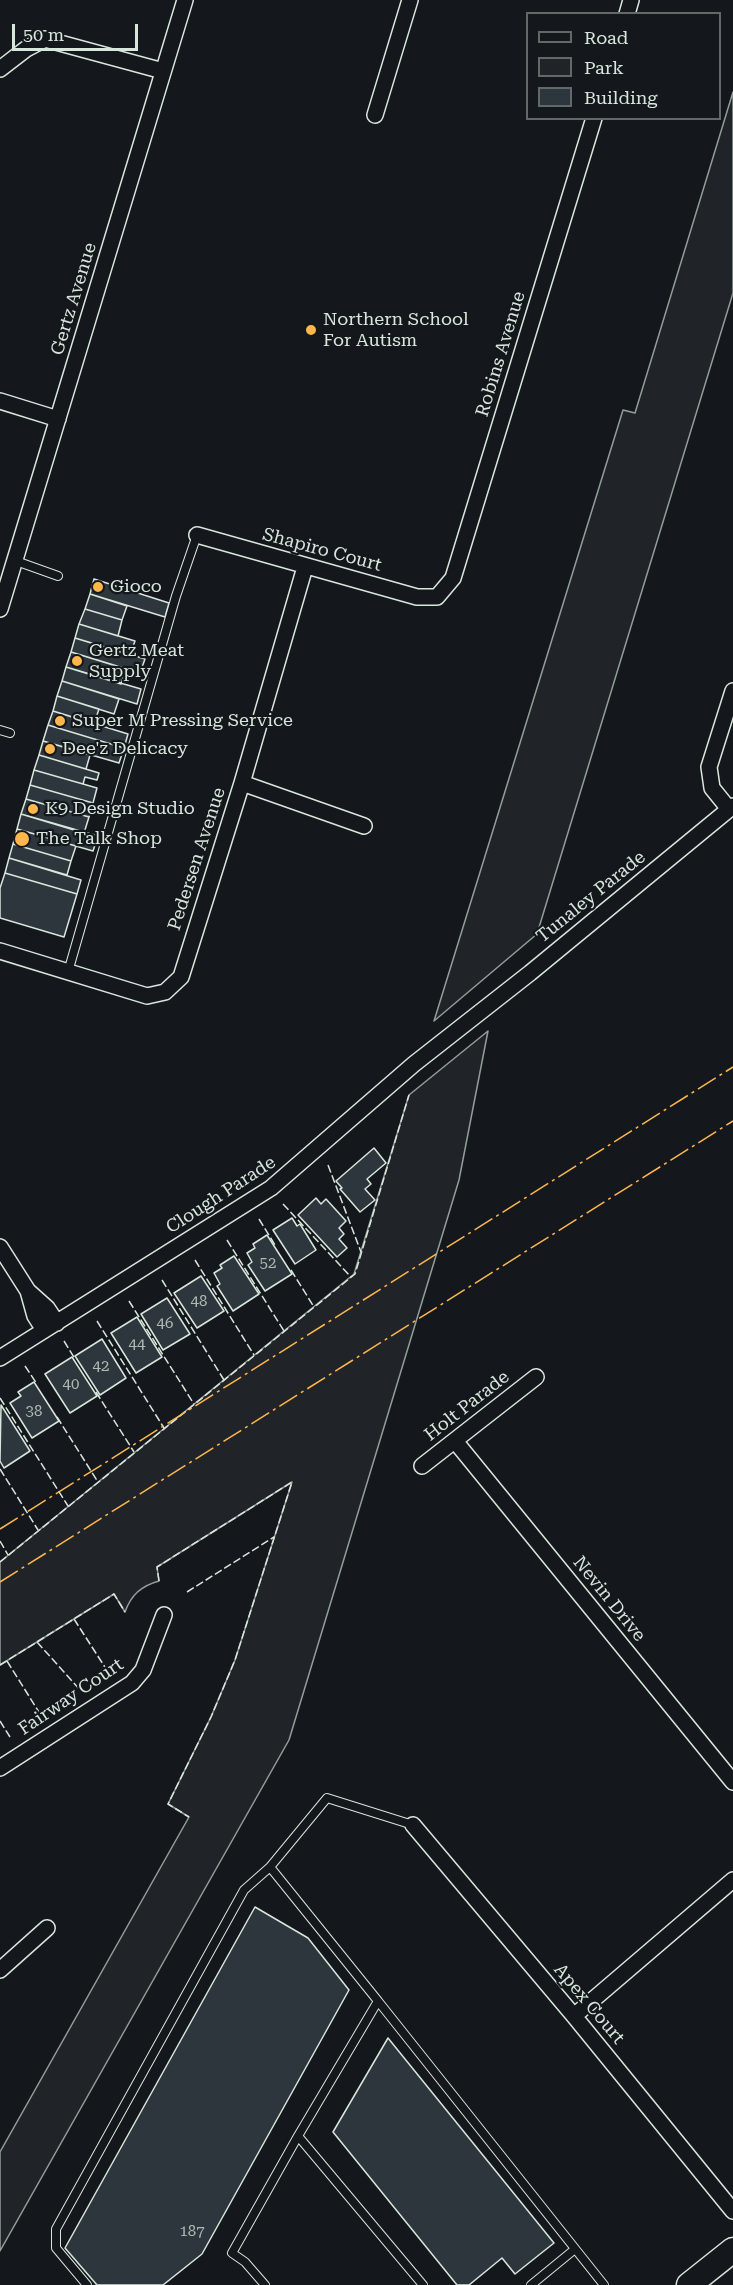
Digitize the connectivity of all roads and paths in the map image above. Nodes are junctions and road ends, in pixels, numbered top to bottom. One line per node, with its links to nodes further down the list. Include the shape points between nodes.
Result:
1 (185, 0): 4 (street, Gertz Avenue)
2 (410, 0): 5 (street)
3 (0, 69): 4 (street, via 45,39)
4 (163, 71): 8 (street, Gertz Avenue)
5 (375, 115)
6 (593, 120): 13 (street, Robins Avenue, via 453,578)
7 (0, 401): 8 (street)
8 (58, 419): 10 (street, Gertz Avenue)
9 (197, 535): 11 (street, Shapiro Court); 22 (lane)
10 (16, 561): 12 (lane); 14 (street, Gertz Avenue)
11 (305, 567): 13 (street, Shapiro Court, via 417,597); 18 (street, Pedersen Avenue)
12 (58, 576)
13 (437, 597)
14 (0, 609)
15 (733, 691): 19 (street, via 709,767 712,788)
16 (0, 730): 17 (lane)
17 (9, 733)
18 (242, 783): 20 (street); 22 (street, Pedersen Avenue, via 181,977 165,992 147,996)
19 (731, 807): 23 (street, Tunaley Parade)
20 (364, 826)
21 (0, 951): 22 (street, Pedersen Avenue)
22 (68, 972)
23 (474, 1017): 25 (street, Clough Parade, via 271,1188)
24 (0, 1247): 25 (street, via 28,1291 47,1308)
25 (51, 1327): 26 (street, Clough Parade)
26 (0, 1358)
27 (536, 1377): 28 (street, Holt Parade)
28 (455, 1441): 29 (street, Holt Parade); 32 (street, Nevin Drive)
29 (422, 1466)
30 (164, 1615): 31 (street, Fairway Court, via 143,1670 132,1683)
31 (0, 1767)
32 (733, 1782)
33 (412, 1825): 34 (lane, via 327,1798); 39 (street, Apex Court)
34 (270, 1867): 38 (lane); 44 (lane, via 244,1890 56,2229 56,2248)
35 (733, 1880): 39 (street)
36 (47, 1928): 37 (street)
37 (0, 1970)
38 (378, 2001): 40 (lane); 42 (lane)
39 (574, 2016): 41 (street, Apex Court)
40 (298, 2136): 45 (lane, via 232,2253); 46 (lane)
41 (733, 2211)
42 (575, 2249): 47 (lane); 48 (lane)
43 (732, 2253): 49 (main road)
44 (87, 2285)
45 (265, 2285)
46 (423, 2285)
47 (531, 2285)
48 (604, 2285)
49 (689, 2285)

